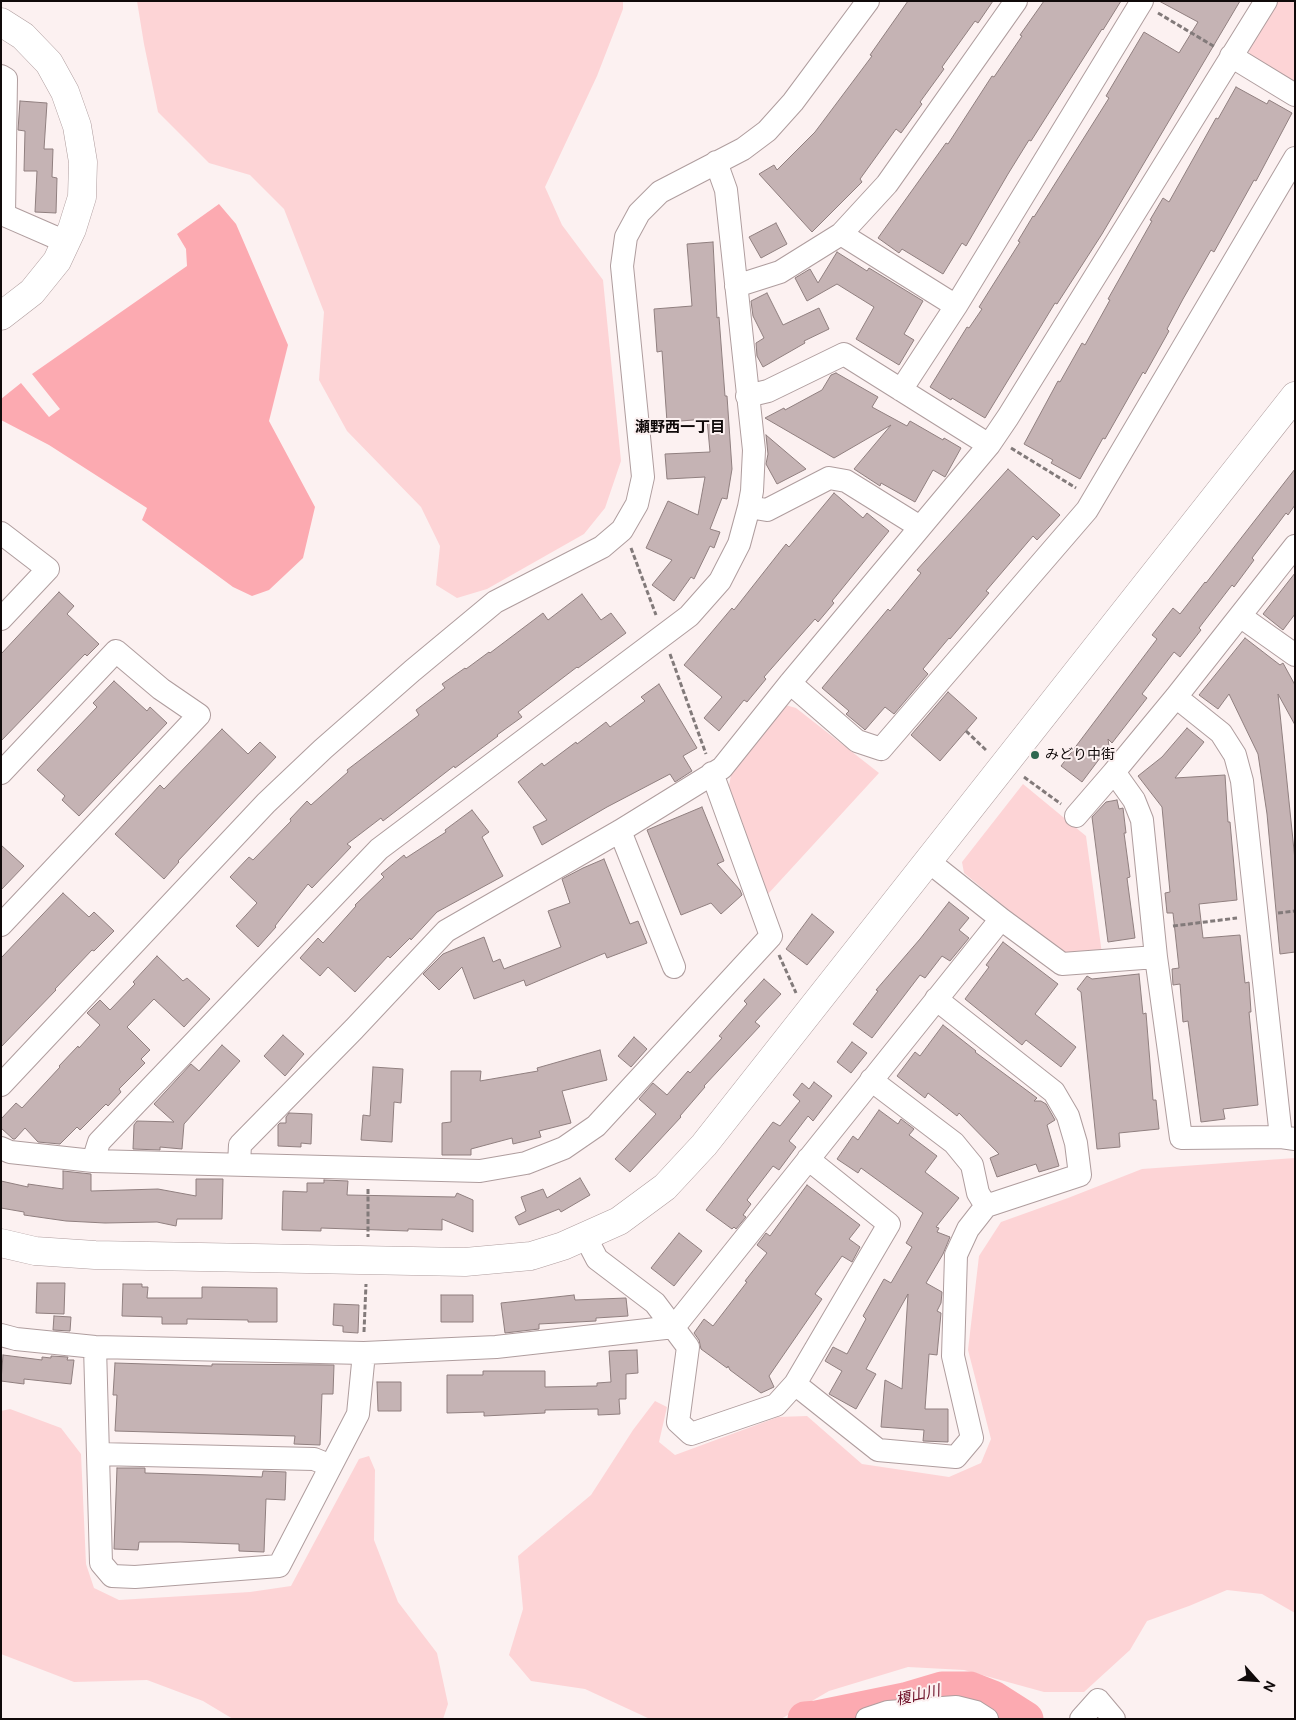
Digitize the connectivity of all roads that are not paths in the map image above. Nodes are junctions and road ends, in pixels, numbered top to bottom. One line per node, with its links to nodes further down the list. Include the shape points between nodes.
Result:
1 (868, 1): 10 (street, via 793,102 767,131 743,149)
2 (1016, 1): 12 (street, via 887,184)
3 (1266, 1): 6 (street)
4 (1142, 2): 15 (street)
5 (1, 22): 13 (street, via 23,36 48,63 65,92 78,126 83,162 82,197)
6 (1231, 56): 8 (street); 20 (street)
7 (1, 76): 11 (street, via 6,79)
8 (1295, 94)
9 (1295, 158): 28 (street, via 1087,510 881,749 857,741)
10 (716, 162): 14 (street, via 726,190); 42 (street, via 660,192 639,213 626,238 622,266 643,477 637,504 622,530 602,546 495,602 323,749 266,803)
11 (3, 166): 13 (street, via 4,215)
12 (841, 234): 14 (street, via 780,272); 15 (street)
13 (66, 242): 16 (street, via 57,261 32,292)
14 (736, 286): 18 (street)
15 (956, 306): 17 (street)
16 (1, 316)
17 (901, 390): 18 (street, via 844,354 768,391); 20 (street)
18 (747, 396): 21 (street, via 754,450)
19 (1295, 396): 35 (street)
20 (991, 441): 22 (street)
21 (749, 507): 22 (street, via 767,510 829,478 846,481); 46 (street, via 739,544 720,581 689,616 379,849 99,1142)
22 (920, 527): 28 (street)
23 (1, 533): 26 (street, via 48,569)
24 (1295, 546): 25 (street)
25 (1240, 616): 27 (street); 29 (street)
26 (1, 619)
27 (1295, 655)
28 (790, 683): 32 (street, via 722,768)
29 (1176, 696): 30 (street); 43 (street, via 1221,733 1235,755 1242,782)
30 (1114, 772): 33 (street); 38 (street, via 1134,800 1142,820)
31 (1, 773): 37 (street, via 116,651 199,715)
32 (712, 773): 34 (street); 47 (street, via 771,936 596,1126 564,1148 526,1163 480,1171)
33 (1076, 816)
34 (620, 831): 39 (street); 47 (street, via 446,931 240,1145)
35 (928, 861): 36 (street); 49 (street, via 704,1145 666,1187 619,1222)
36 (1001, 919): 38 (street, via 1062,964); 40 (street)
37 (1, 925)
38 (1156, 957): 43 (street, via 1181,1138)
39 (674, 967)
40 (936, 999): 41 (street); 48 (street, via 1054,1092 1068,1116 1076,1143 1080,1175)
41 (871, 1080): 45 (street); 48 (street, via 954,1143 972,1165 978,1193)
42 (1, 1086)
43 (1288, 1138)
44 (1, 1148): 46 (street, via 10,1152)
45 (808, 1159): 51 (street); 55 (street, via 889,1224)
46 (92, 1161): 47 (street)
47 (239, 1164)
48 (986, 1206): 55 (street, via 968,1229 956,1255 953,1356 972,1438 956,1457 878,1450)
49 (585, 1236): 50 (street, via 531,1256 465,1262 95,1255 35,1251); 51 (street, via 597,1258 655,1303)
50 (1, 1243)
51 (674, 1327): 54 (street, via 496,1347); 55 (street, via 688,1347 678,1422 691,1434 776,1405)
52 (1, 1335): 53 (street)
53 (95, 1347): 54 (street); 56 (street)
54 (364, 1353): 57 (street, via 358,1414)
55 (795, 1384)
56 (98, 1454): 57 (street, via 314,1459); 57 (street, via 101,1563 112,1576 279,1566)
57 (331, 1466)
58 (1085, 1714): 61 (street, via 1098,1700)
59 (867, 1719): 60 (street, via 888,1712 956,1707 976,1712)
60 (987, 1719)
61 (1114, 1719)

